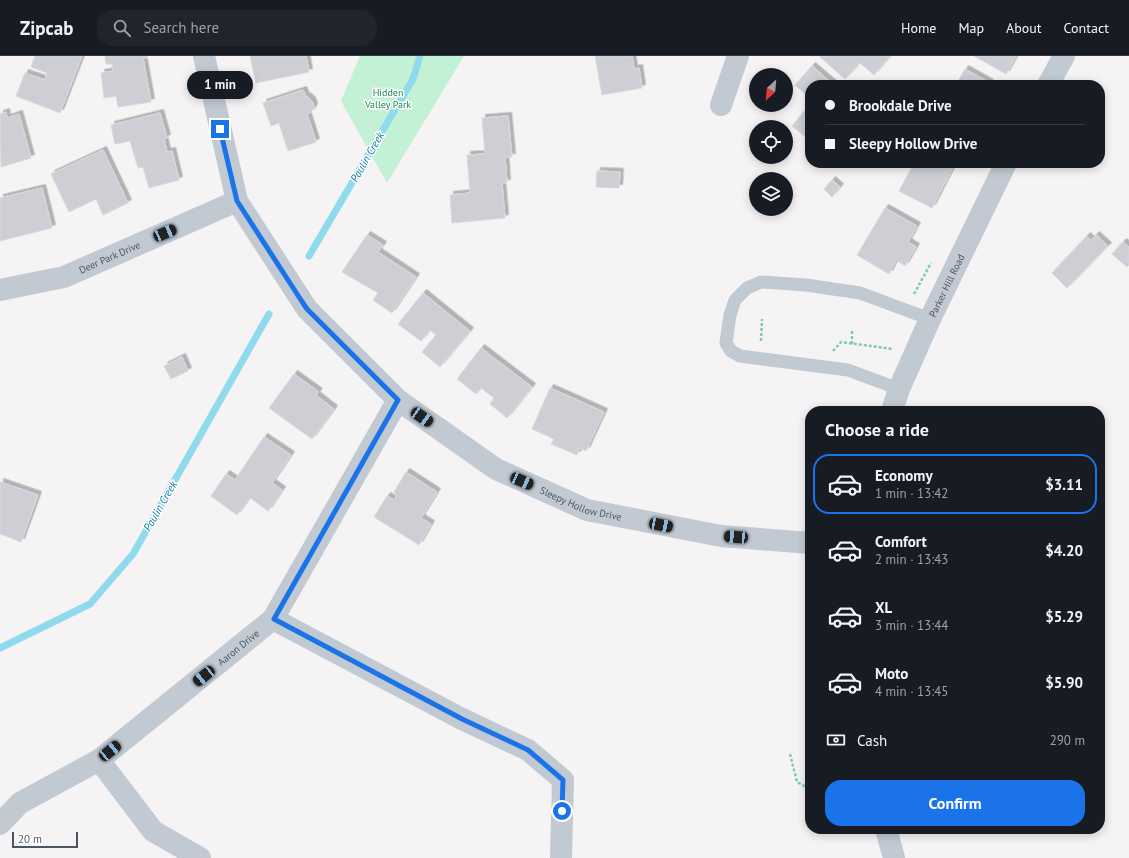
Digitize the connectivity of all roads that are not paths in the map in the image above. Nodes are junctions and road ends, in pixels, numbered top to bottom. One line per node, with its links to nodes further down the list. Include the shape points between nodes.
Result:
1 (204, 56): 7 (street, Sleepy Hollow Drive)
2 (738, 56): 5 (street)
3 (1064, 56): 4 (street)
4 (1051, 80)
5 (721, 106)
6 (1004, 168): 9 (street, Parker Hill Road)
7 (237, 201): 8 (street, Deer Park Drive, via 64,277); 11 (street, Sleepy Hollow Drive, via 307,309)
8 (0, 290)
9 (930, 319): 10 (street, Parker Hill Road); 10 (lane, via 860,293 806,284 760,282 747,288 735,300 726,343 731,351 740,356 848,370)
10 (899, 389): 12 (street, Parker Hill Road)
11 (398, 400): 13 (street, Sleepy Hollow Drive, via 496,469 587,510 721,536); 14 (street, Aaron Drive)
12 (894, 406)
13 (805, 543)
14 (274, 619): 15 (street, Aaron Drive); 19 (street, via 462,719 528,750 563,780)
15 (99, 760): 16 (street, Aaron Drive, via 20,803); 18 (street, via 153,831)
16 (0, 824)
17 (887, 834): 20 (street)
18 (200, 858)
19 (561, 858)
20 (894, 858)

